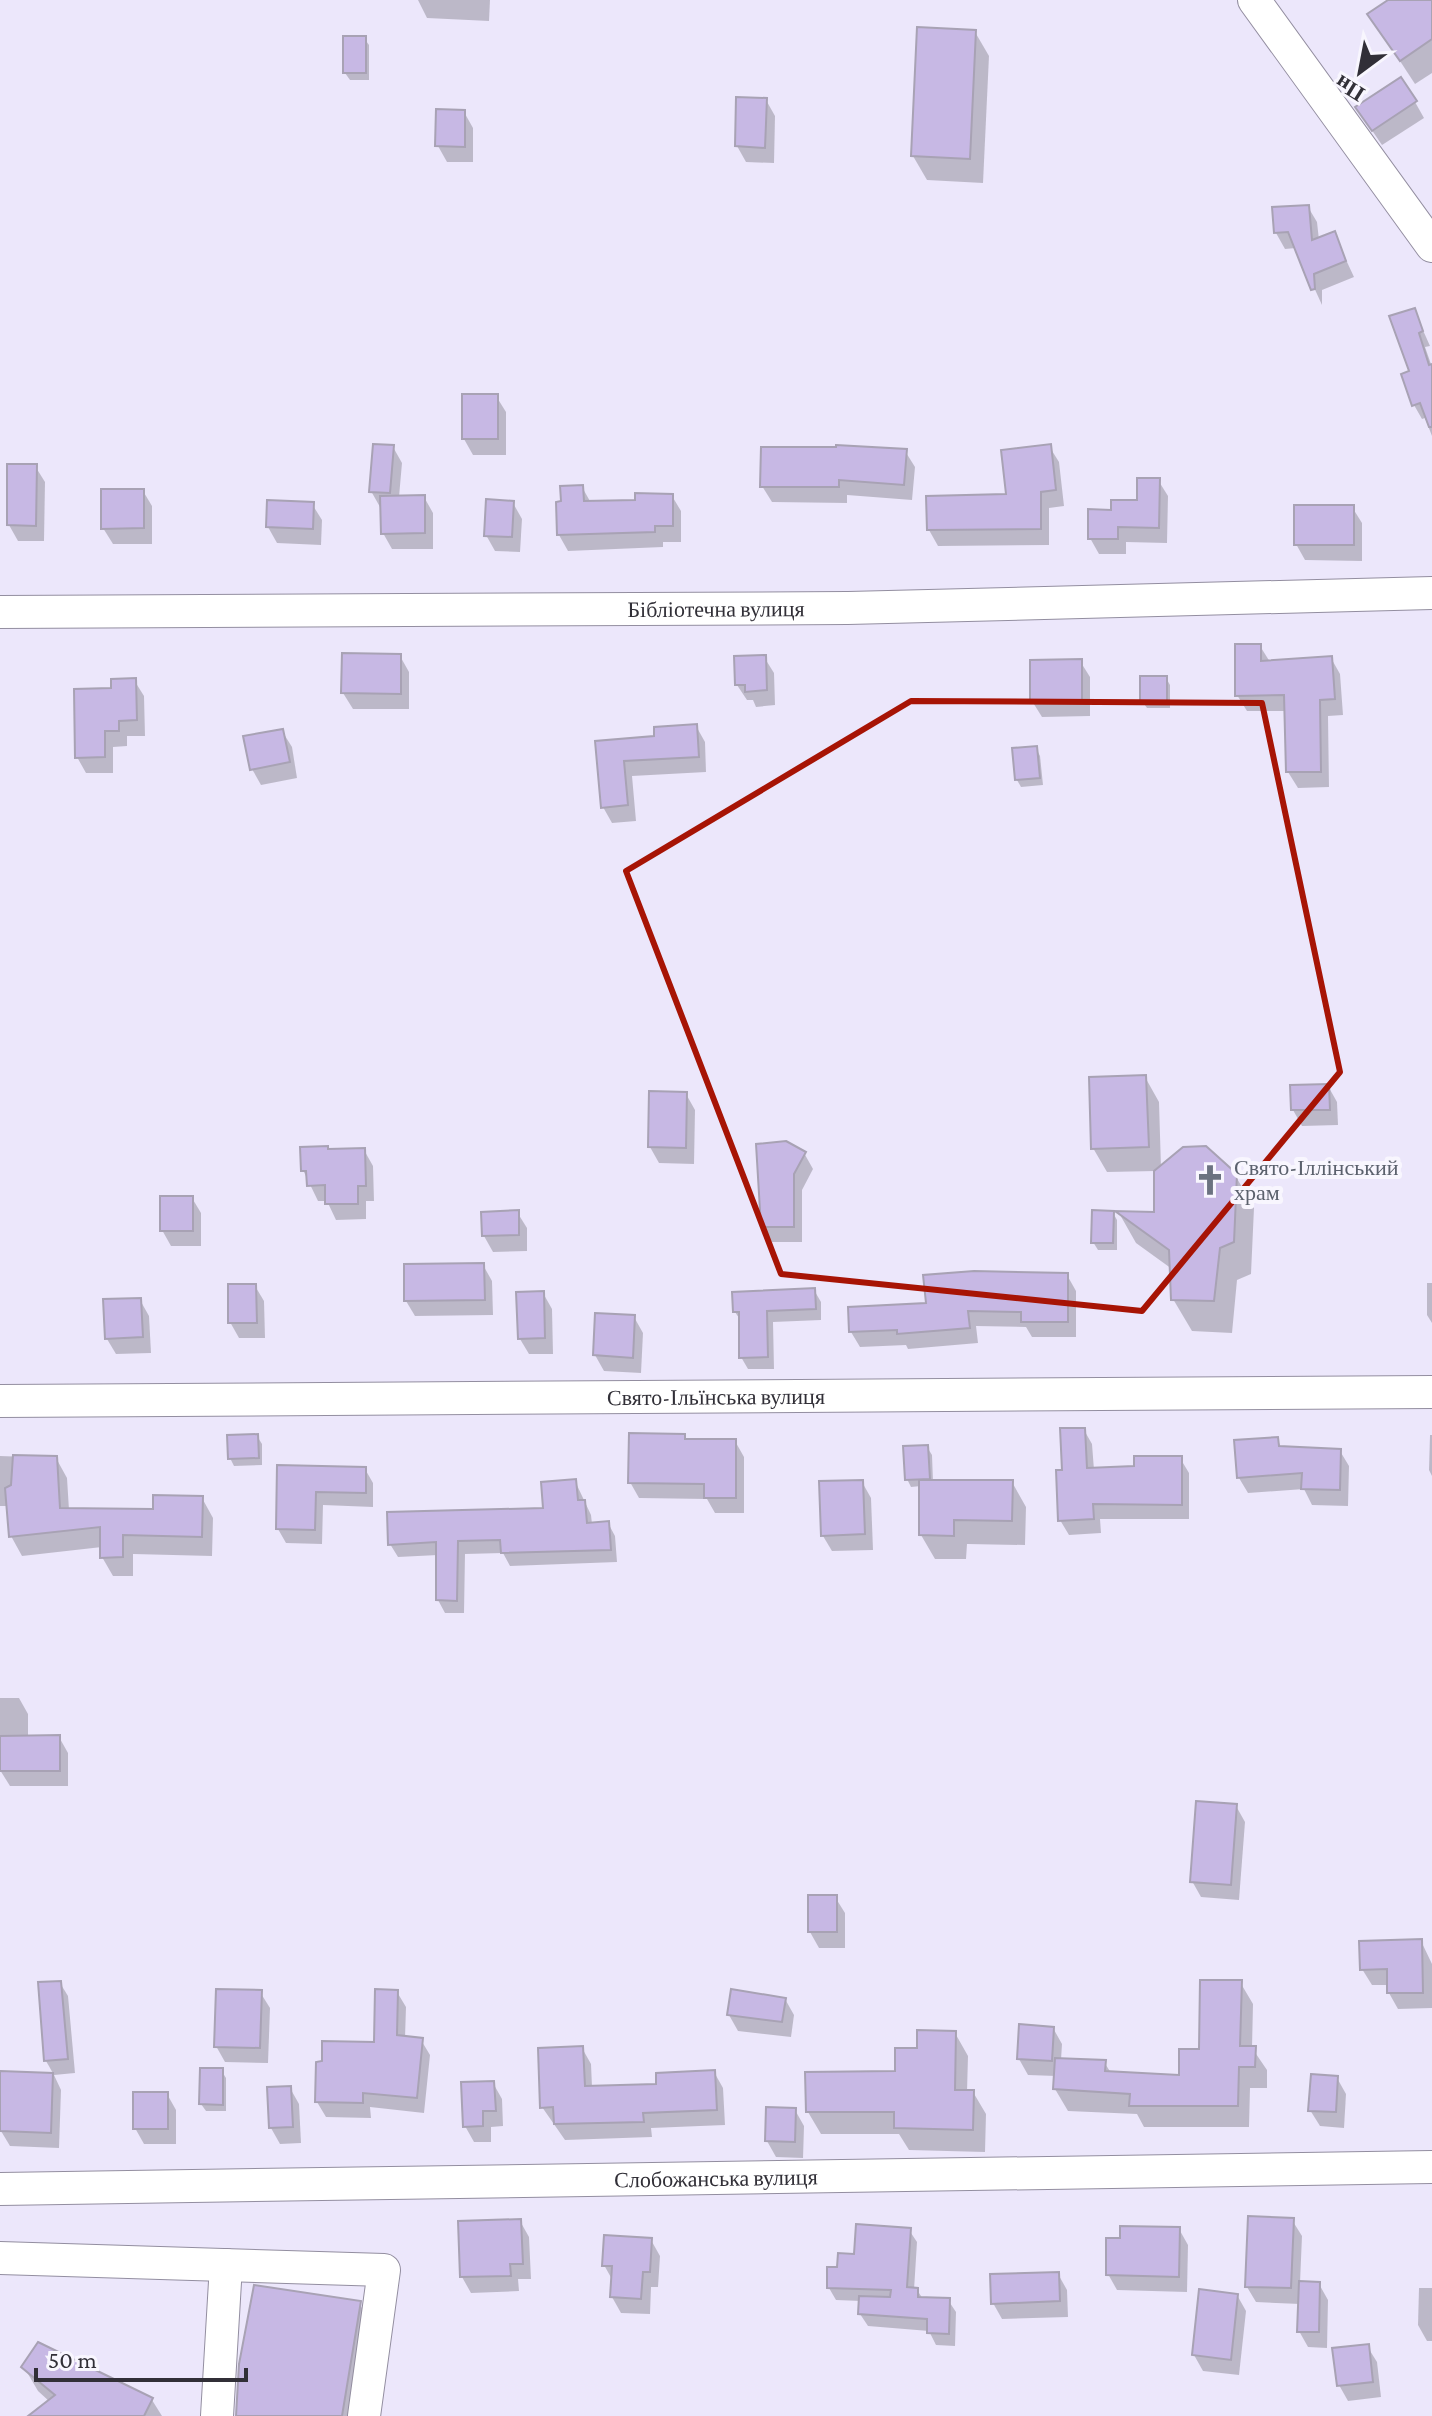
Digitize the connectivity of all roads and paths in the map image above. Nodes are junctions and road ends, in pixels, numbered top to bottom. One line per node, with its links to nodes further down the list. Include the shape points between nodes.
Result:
1 (1254, 0): 2 (street)
2 (1432, 246)
3 (1432, 593): 4 (street, Бібліотечна вулиця, via 848,608)
4 (0, 612)
5 (1432, 1392): 6 (street, Свято-Ільїнська вулиця)
6 (0, 1401)
7 (1432, 2167): 8 (street, Слобожанська вулиця)
8 (0, 2189)
9 (0, 2258): 10 (street)
10 (226, 2265): 11 (street); 12 (street, via 384,2270)
11 (217, 2416)
12 (364, 2416)

